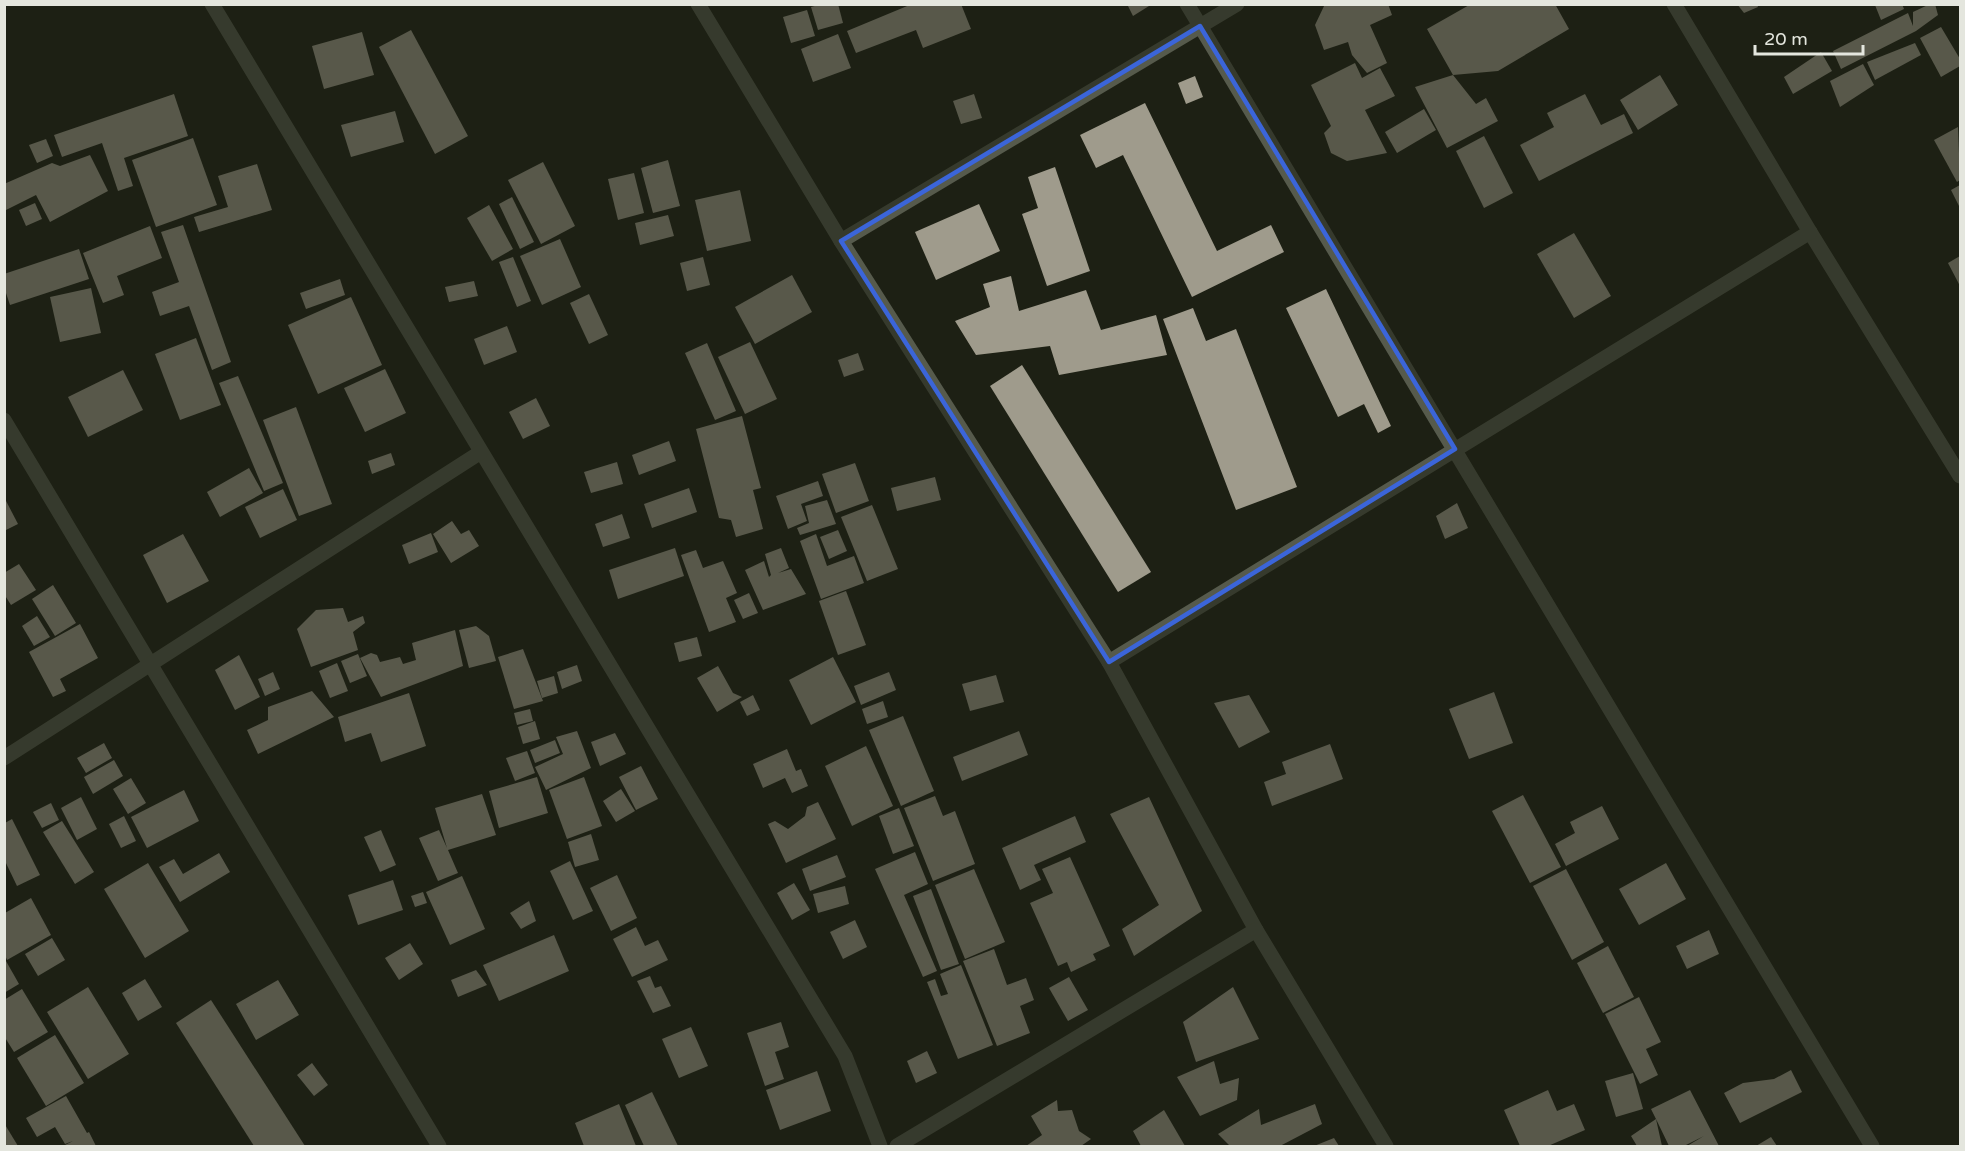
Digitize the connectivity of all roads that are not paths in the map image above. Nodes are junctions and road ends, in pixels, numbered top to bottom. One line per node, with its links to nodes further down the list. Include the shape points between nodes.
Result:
1 (213, 4): 11 (street)
2 (698, 4): 8 (street)
3 (1187, 4): 6 (street)
4 (1237, 4): 6 (street)
5 (1674, 4): 7 (street)
6 (1200, 26): 8 (street); 10 (street)
7 (1810, 232): 10 (street); 12 (street)
8 (841, 240): 13 (street)
9 (4, 420): 14 (street)
10 (1455, 449): 13 (street); 21 (street)
11 (481, 452): 14 (street); 18 (street, via 845,1056)
12 (1960, 476)
13 (1109, 662): 16 (street)
14 (150, 665): 15 (street); 17 (street)
15 (4, 758)
16 (1256, 930): 19 (street); 20 (street)
17 (439, 1146)
18 (880, 1146)
19 (897, 1146)
20 (1386, 1146)
21 (1872, 1146)

